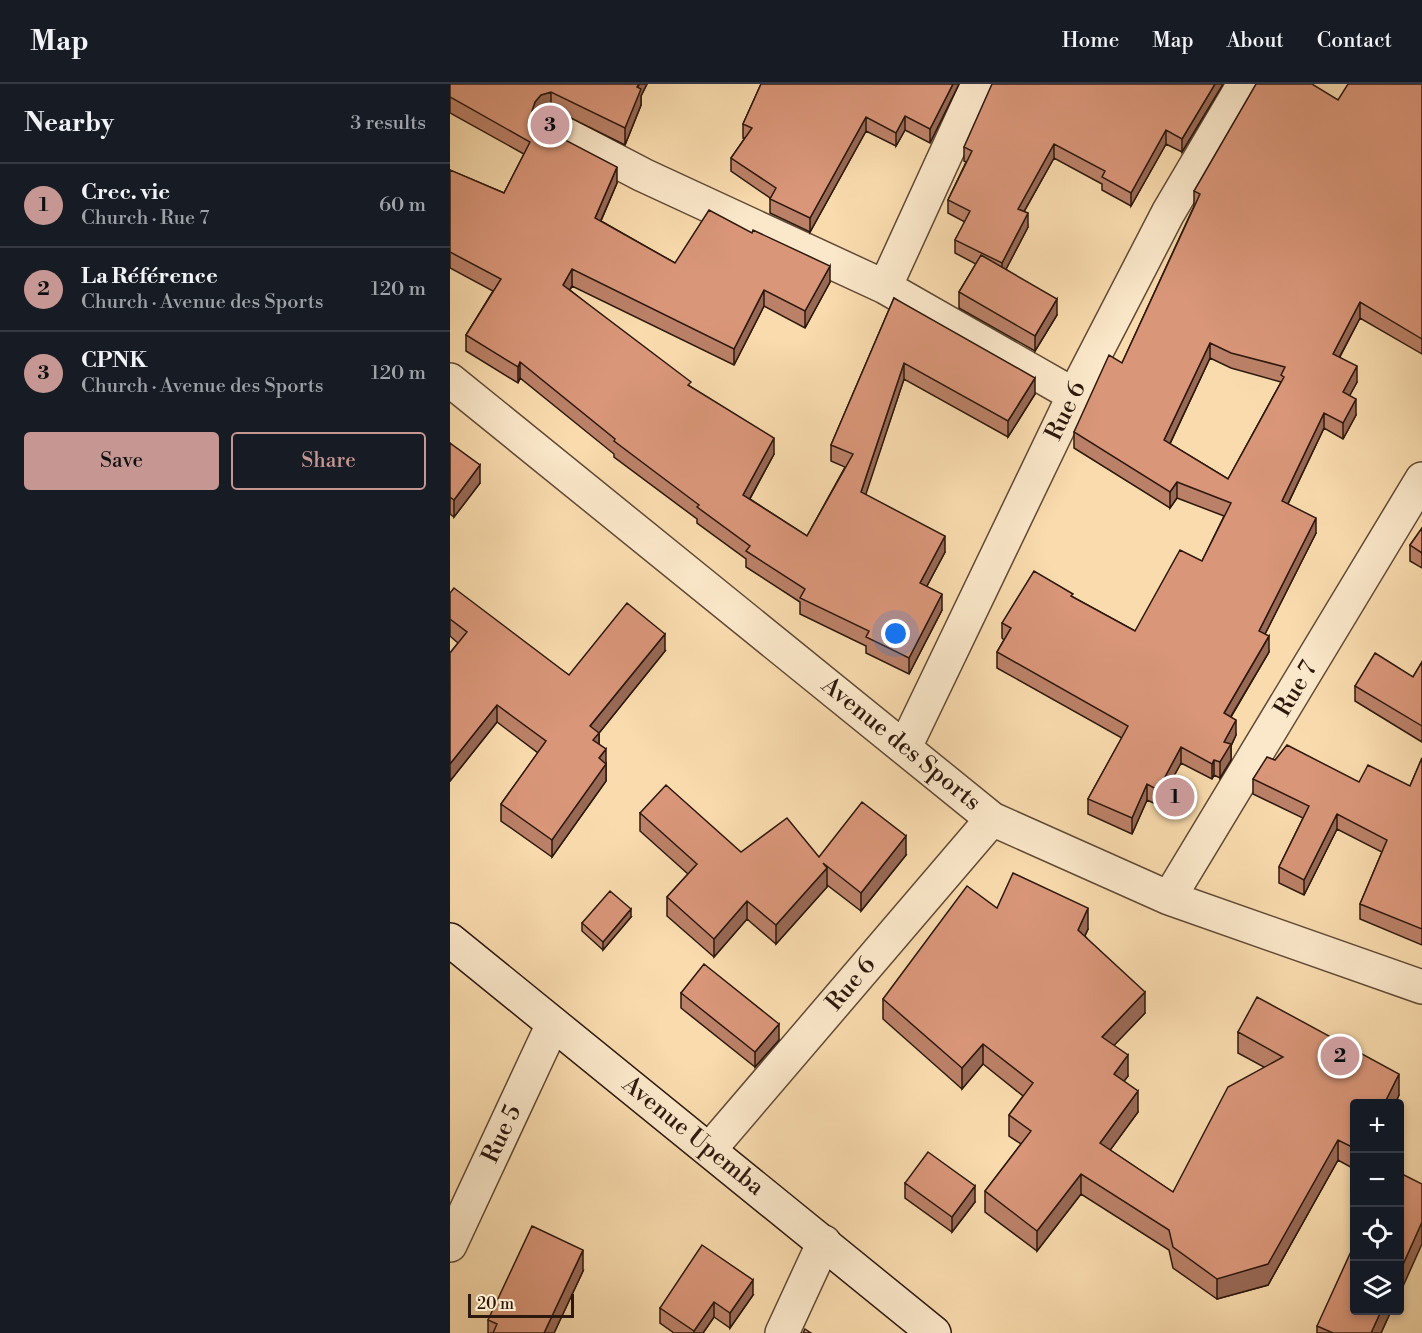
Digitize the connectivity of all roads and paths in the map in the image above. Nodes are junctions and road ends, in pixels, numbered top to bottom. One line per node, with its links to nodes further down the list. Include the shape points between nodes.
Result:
1 (978, 84): 4 (street)
2 (1244, 84): 6 (street, Rue 6, via 1168,213)
3 (551, 127): 4 (street, via 643,175)
4 (885, 287): 6 (street)
5 (450, 380): 8 (street, Avenue des Sports)
6 (1074, 395): 8 (street, Rue 6)
7 (1422, 479): 10 (street, Rue 7)
8 (905, 747): 9 (street, Avenue des Sports)
9 (992, 819): 10 (street, Avenue des Sports); 14 (street, Rue 6)
10 (1168, 898): 12 (street, Avenue des Sports)
11 (450, 940): 13 (street, Avenue Upemba)
12 (1422, 987)
13 (554, 1024): 14 (street, Avenue Upemba); 16 (street, Rue 5)
14 (710, 1149): 15 (street, Avenue Upemba)
15 (824, 1242): 17 (street); 18 (street, Avenue Upemba)
16 (450, 1245)
17 (782, 1333)
18 (934, 1333)

